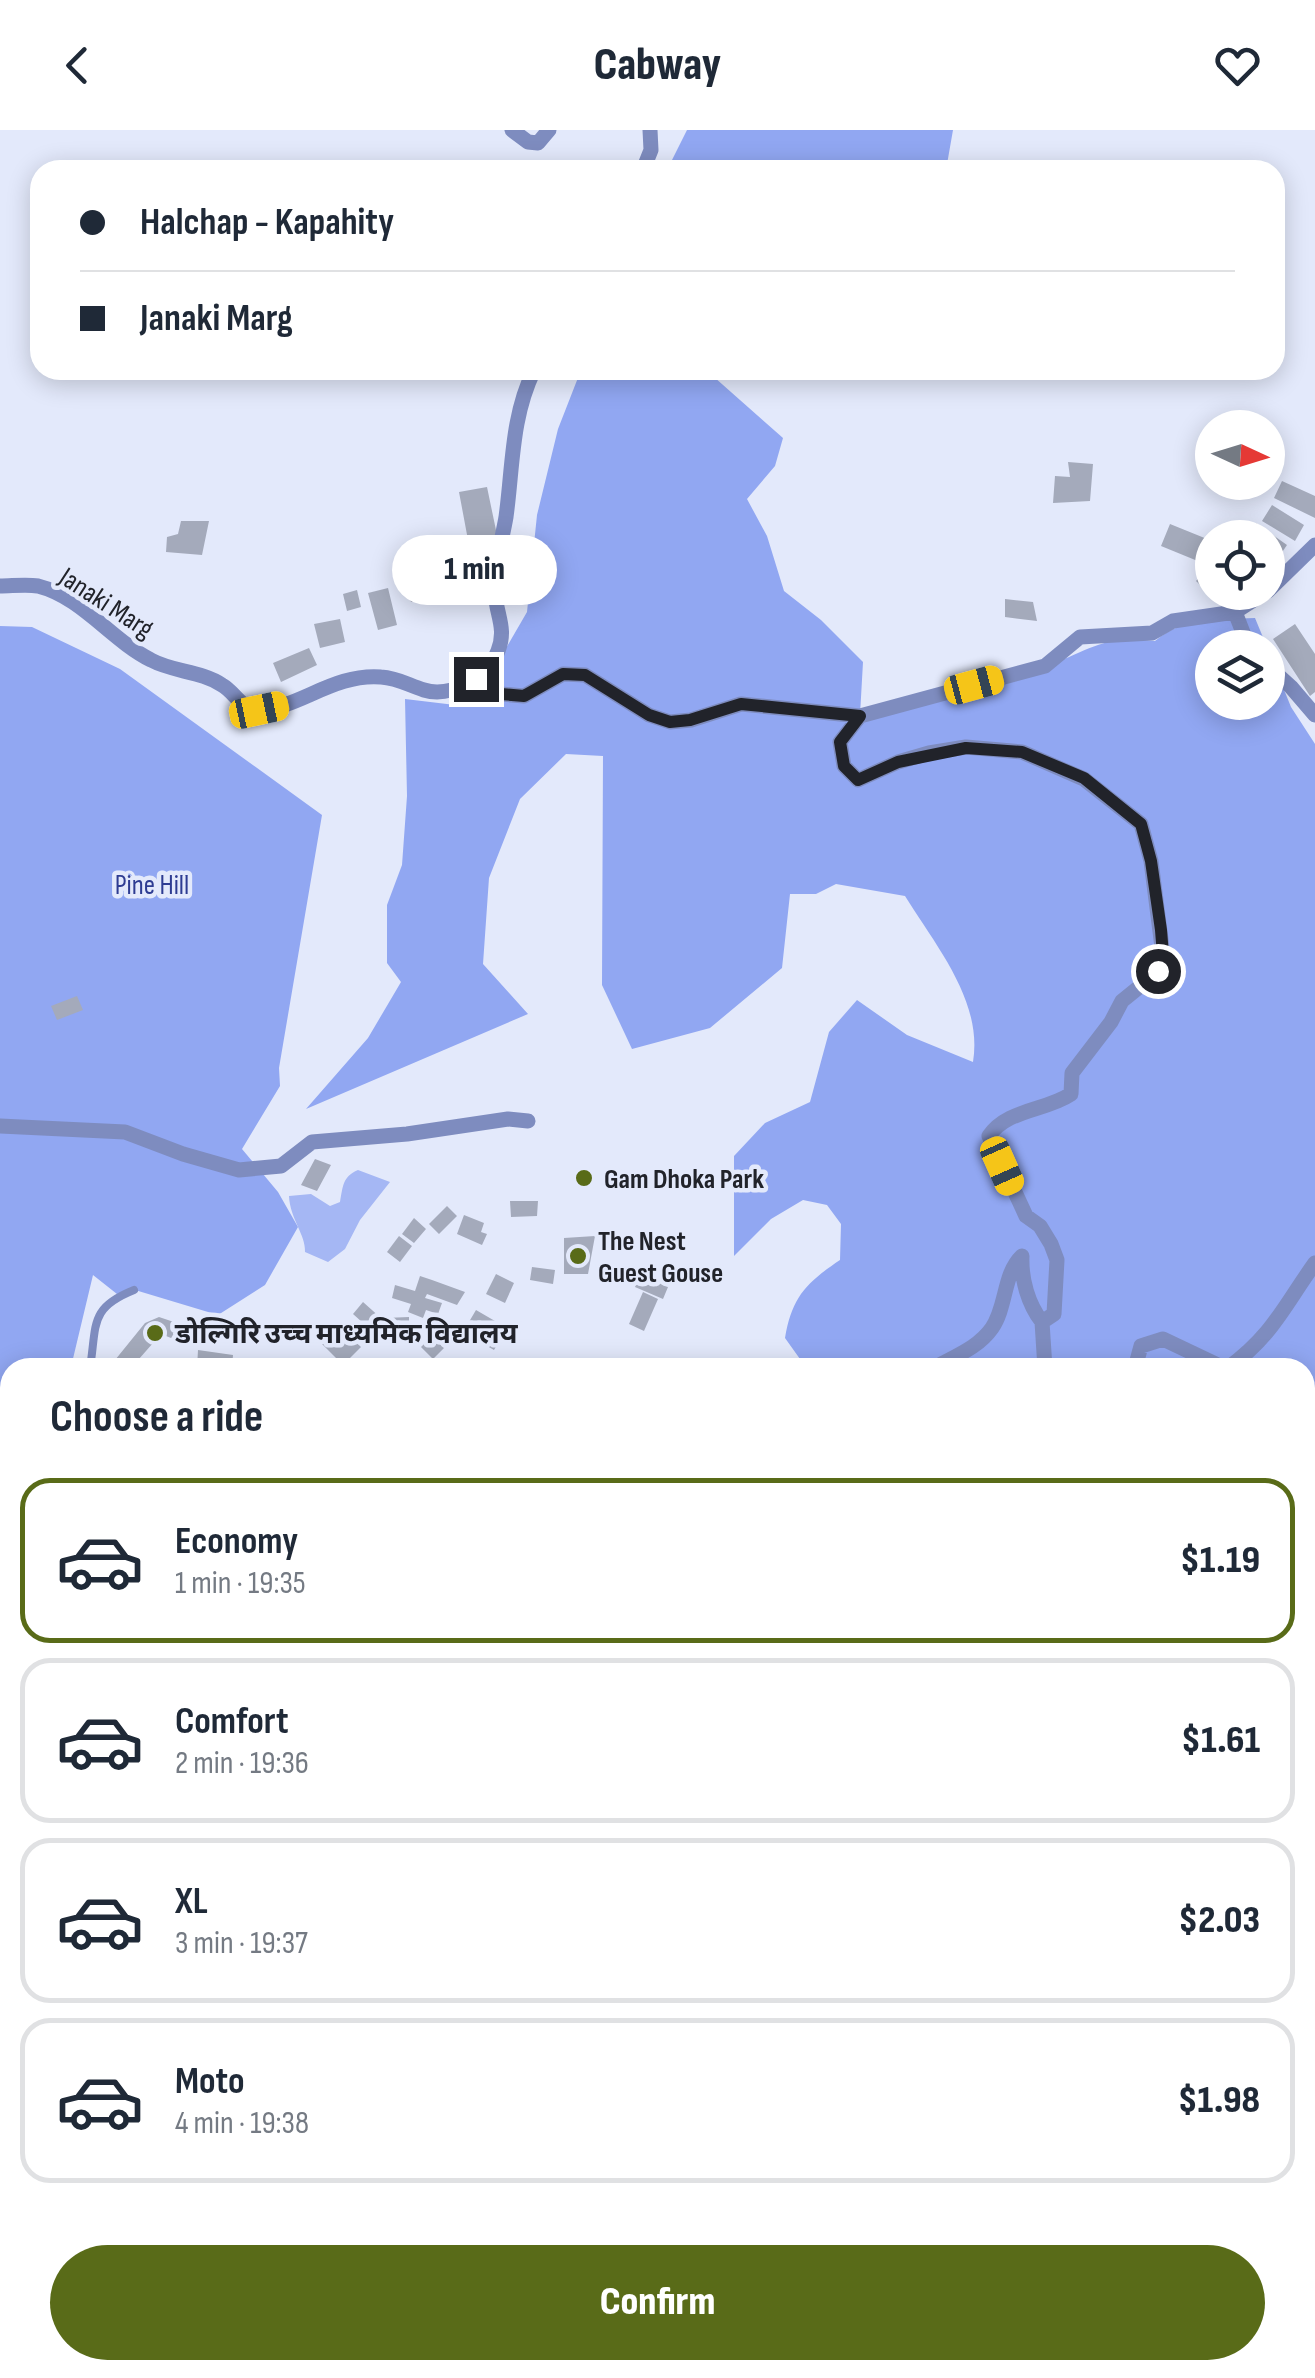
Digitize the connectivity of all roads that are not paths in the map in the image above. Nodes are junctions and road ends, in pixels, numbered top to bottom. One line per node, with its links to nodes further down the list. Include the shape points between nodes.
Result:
1 (512, 130): 2 (street, via 538,143)
2 (549, 130)
3 (650, 130): 4 (street)
4 (647, 160)
5 (529, 380): 12 (street, via 515,426 495,592 504,628 497,655)
6 (1315, 545): 7 (street)
7 (1285, 574)
8 (0, 586): 12 (street, Janaki Marg, via 35,585 61,594 154,662 225,686 240,704 259,710 340,680 401,678 446,692)
9 (1239, 610): 10 (street)
10 (1236, 612): 11 (street); 15 (street, via 1173,622 1152,633 1080,636 1045,666)
11 (1242, 630)
12 (476, 679): 15 (street, via 501,694 524,696 563,674 585,675 670,722 741,704)
13 (1285, 682): 14 (street)
14 (1315, 715)
15 (860, 716): 20 (street, via 840,742 844,766 858,780 930,753 1022,752 1084,778 1141,824 1161,930 1158,971 1122,1001 1072,1073 1070,1094 1011,1117 988,1136 1020,1206 1040,1226 1056,1260 1054,1314)
16 (528, 1120): 17 (street, via 312,1142 281,1166 240,1170 126,1132)
17 (0, 1126)
18 (1315, 1263): 26 (street, via 1269,1332)
19 (134, 1290): 21 (lane, via 98,1312)
20 (1042, 1322): 22 (street, via 1021,1271 1022,1256 994,1325); 23 (street)
21 (91, 1358)
22 (952, 1358)
23 (1044, 1358)
24 (1138, 1358): 25 (street, via 1141,1346 1164,1338)
25 (1205, 1358)
26 (1241, 1358)

